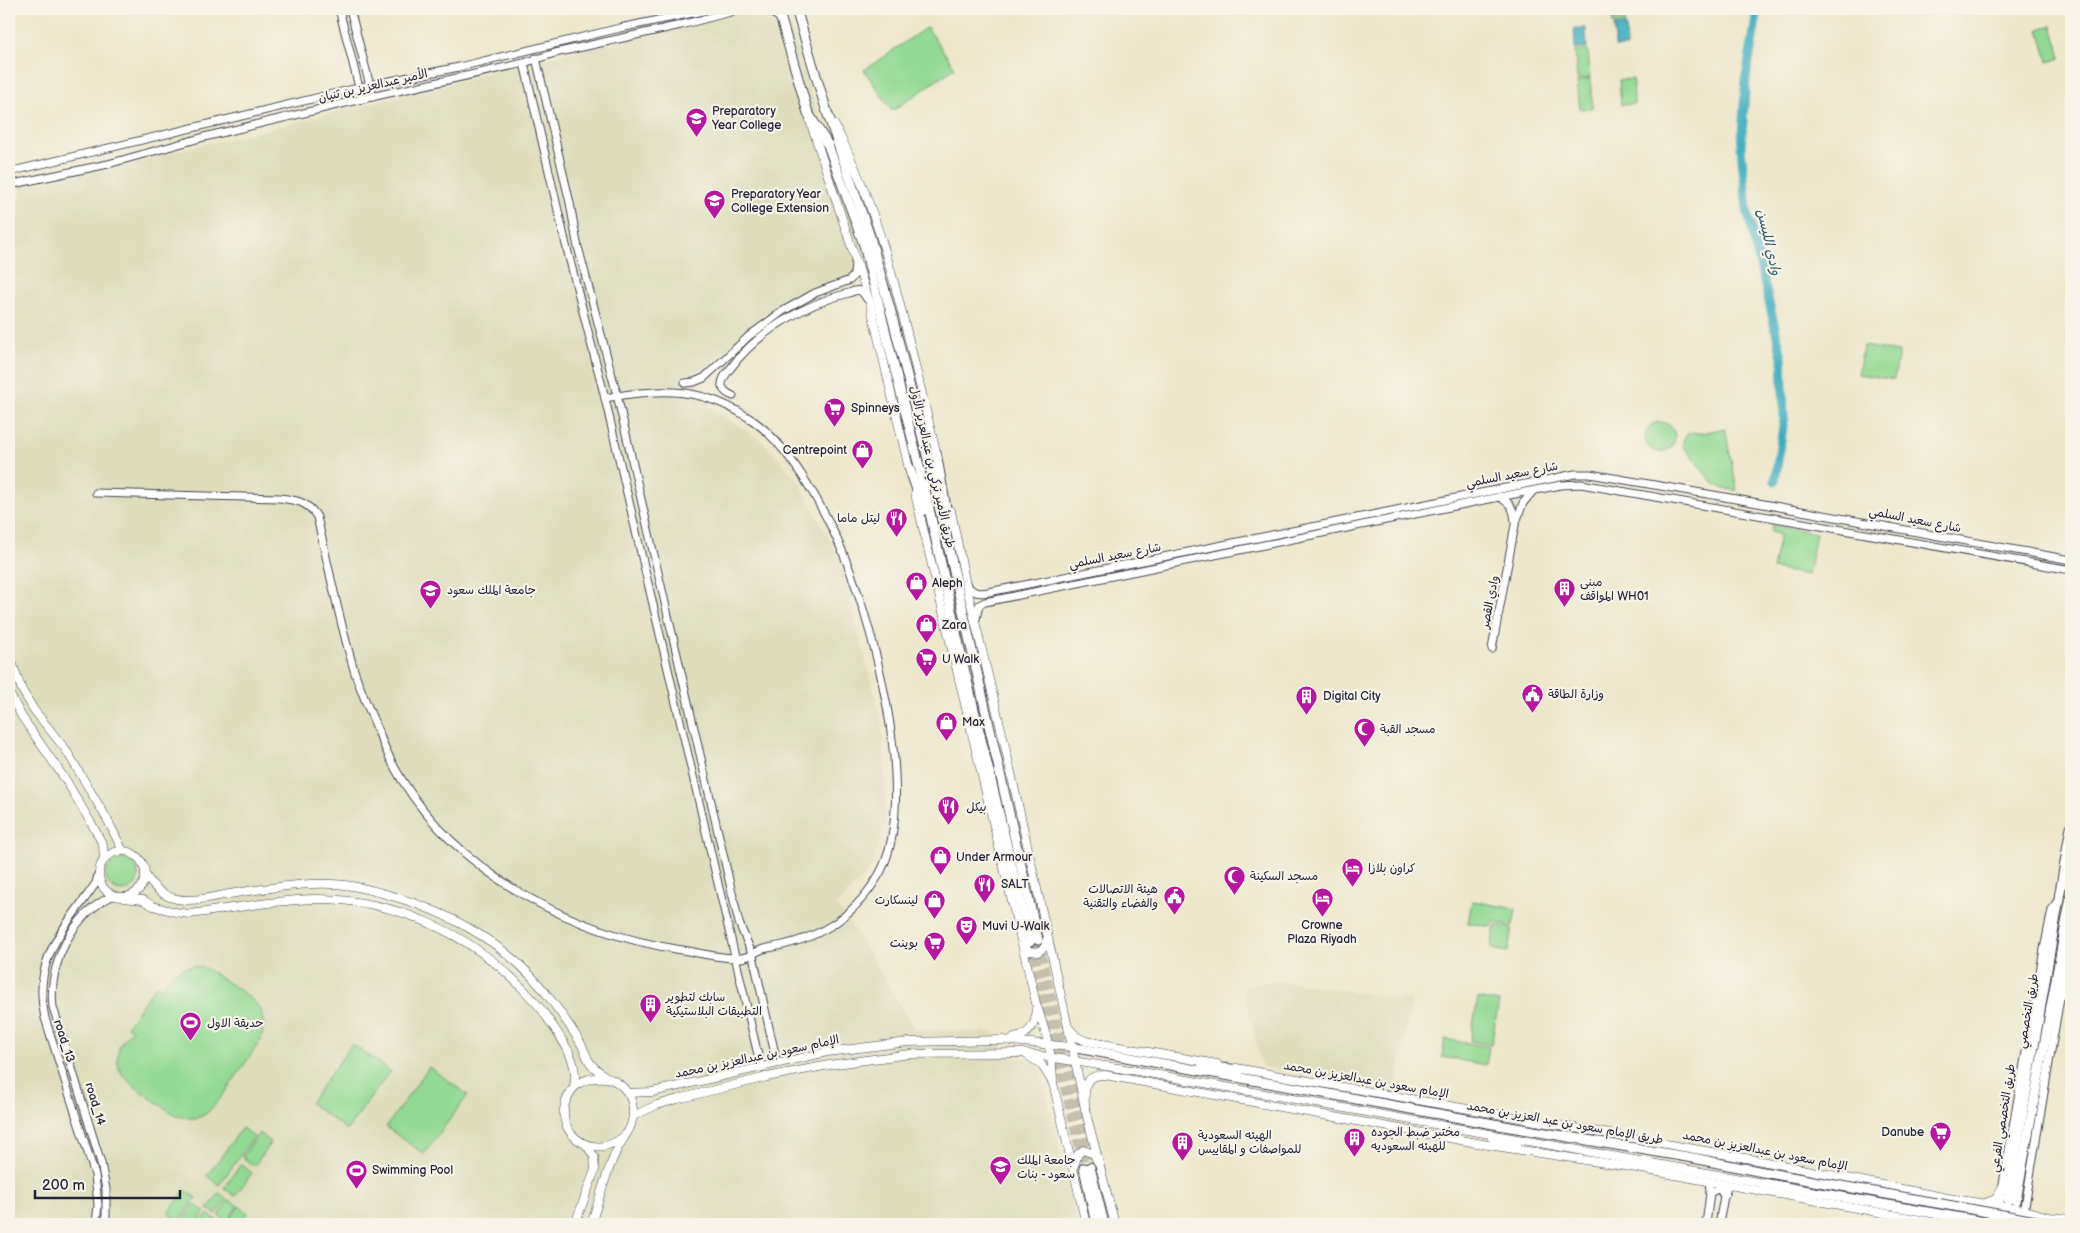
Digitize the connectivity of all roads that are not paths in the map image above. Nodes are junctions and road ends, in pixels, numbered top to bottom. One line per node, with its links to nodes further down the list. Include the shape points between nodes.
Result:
1 (339, 9): 11 (street)
2 (350, 9): 10 (street)
3 (712, 9): 10 (street, الأمير عبدالعزيز بن ثنيان)
4 (742, 9): 8 (street, الأمير عبدالعزيز بن ثنيان)
5 (766, 9): 7 (street)
6 (796, 9): 16 (main road, طريق الأمير تركي بن عبدالعزيز الأول)
7 (779, 13): 17 (main road, طريق الأمير تركي بن عبدالعزيز الأول)
8 (536, 58): 9 (street, الأمير عبدالعزيز بن ثنيان); 14 (street)
9 (524, 63): 12 (street, الأمير عبدالعزيز بن ثنيان); 15 (street)
10 (370, 85): 11 (street, الأمير عبدالعزيز بن ثنيان); 12 (street)
11 (360, 87): 13 (street); 18 (street, الأمير عبدالعزيز بن ثنيان)
12 (373, 97): 13 (street, الأمير عبدالعزيز بن ثنيان)
13 (362, 99): 19 (street, الأمير عبدالعزيز بن ثنيان, via 108,164)
14 (546, 100): 15 (street); 20 (street)
15 (534, 102): 21 (street)
16 (826, 109): 32 (main road, via 850,154 880,236); 45 (main road, طريق الأمير تركي بن عبدالعزيز الأول, via 870,238 892,316)
17 (808, 113): 22 (main road); 43 (main road, طريق الأمير تركي بن عبدالعزيز الأول, via 828,145 864,245)
18 (9, 172)
19 (9, 185)
20 (577, 243): 21 (street); 29 (street)
21 (566, 245): 31 (street)
22 (856, 256): 23 (street, via 852,278); 25 (main road)
23 (815, 293): 24 (street, via 846,286 846,290); 26 (street, via 766,322)
24 (836, 296): 25 (street, via 860,291); 27 (street, via 763,335)
25 (870, 303): 33 (main road)
26 (725, 359): 27 (street, via 714,372 717,379); 28 (street, via 704,378)
27 (738, 359): 30 (street, via 722,381 722,388)
28 (685, 383)
29 (617, 395): 31 (street); 52 (street, via 654,390 706,397 739,412 772,437 804,480 837,538 860,602); 53 (street)
30 (733, 396)
31 (605, 398): 54 (street)
32 (936, 453): 42 (main road); 45 (main road)
33 (909, 467): 43 (main road); 66 (main road)
34 (1533, 491): 36 (street, شارع سعيد السلمي); 37 (street, via 1524,502); 39 (street, شارع سعيد السلمي, via 1581,484)
35 (96, 494): 68 (street, via 280,498 305,503 317,517 354,669 382,740 401,779 451,839 503,881 580,923 650,945)
36 (1499, 497): 37 (street, via 1514,511); 46 (street, شارع سعيد السلمي)
37 (1515, 525): 48 (street, وادي القصر)
38 (1966, 541): 39 (street); 40 (street, شارع سعيد السلمي); 44 (street, شارع سعيد السلمي, via 1668,487 1575,474)
39 (1965, 552): 41 (street, شارع سعيد السلمي)
40 (2070, 560): 41 (street)
41 (2069, 570)
42 (965, 580): 44 (street, via 974,593); 47 (main road)
43 (948, 588): 45 (main road, طريق الأمير تركي بن عبدالعزيز الأول, via 963,664 1034,941)
44 (989, 592): 46 (street, via 983,598)
45 (960, 598)
46 (991, 601): 47 (street, شارع سعيد السلمي, via 979,605)
47 (976, 625): 65 (main road)
48 (1492, 649)
49 (9, 654): 56 (main road, via 22,690 66,750)
50 (9, 693): 57 (main road, via 94,828 103,845)
51 (898, 712): 52 (street)
52 (889, 714): 67 (street, via 896,816 886,863 856,906 824,930 789,945 763,949)
53 (698, 745): 54 (street); 67 (street, via 739,923)
54 (686, 748): 68 (street)
55 (2071, 827): 63 (main road, طريق التخصصي)
56 (123, 851): 57 (main road, via 115,852); 58 (main road, via 138,857)
57 (104, 860): 59 (main road)
58 (146, 874): 62 (main road, via 139,891); 84 (main road, via 152,886 177,899 204,899 311,884 354,886 394,895 432,910 483,935 517,962 553,1002 588,1060)
59 (98, 876): 60 (main road); 113 (street, road_13, via 52,944 40,996 95,1175)
60 (112, 896): 62 (main road); 114 (street, road_14, via 102,901 78,925 64,946 52,990 53,1007 101,1163 106,1189)
61 (2071, 896): 63 (main road, طريق التخصصي, via 2012,1200)
62 (123, 898): 87 (main road, via 143,900 153,906 190,914 314,899 356,901 426,921 475,948 506,971 542,1010 569,1052 576,1077)
63 (2058, 898): 103 (street, طريق التخصصي الفرعي, via 2052,910 2044,949)
64 (2071, 932): 106 (street)
65 (1046, 935): 66 (main road, via 1045,947 1038,952 1027,950); 70 (main road)
66 (1021, 938): 69 (main road)
67 (753, 956): 68 (street); 80 (street)
68 (735, 958): 81 (street)
69 (1036, 1003): 72 (main road, via 1036,1017 1030,1029 1020,1037); 73 (main road)
70 (1068, 1027): 74 (main road); 83 (main road, الإمام سعود بن عبدالعزيز بن محمد, via 1077,1037 1092,1042)
71 (973, 1040): 72 (main road, الإمام سعود بن عبدالعزيز بن محمد); 75 (main road); 80 (main road, الإمام سعود بن عبدالعزيز بن محمد, via 908,1042 827,1052)
72 (1002, 1040): 73 (main road, الإمام سعود بن عبدالعزيز بن محمد)
73 (1049, 1044): 74 (main road, الإمام سعود بن عبدالعزيز بن محمد); 77 (main road)
74 (1071, 1047): 78 (main road); 79 (main road, طريق الإمام سعود بن عبد العزيز بن محمد)
75 (974, 1052): 76 (main road, الإمام سعود بن عبدالعزيز بن محمد); 90 (main road, الإمام سعود بن عبدالعزيز بن محمد, via 910,1054 829,1065 678,1099)
76 (1022, 1053): 77 (main road, الإمام سعود بن عبدالعزيز بن محمد); 85 (main road, via 1040,1064)
77 (1052, 1058): 78 (main road, طريق الإمام سعود بن عبد العزيز بن محمد); 85 (main road)
78 (1074, 1060): 82 (main road, طريق الإمام سعود بن عبد العزيز بن محمد); 89 (main road)
79 (1156, 1062): 83 (main road); 96 (main road, طريق الإمام سعود بن عبد العزيز بن محمد)
80 (777, 1063): 81 (main road, الإمام سعود بن عبدالعزيز بن محمد)
81 (761, 1068): 88 (main road, الإمام سعود بن عبدالعزيز بن محمد, via 652,1092)
82 (1120, 1068): 86 (main road); 91 (main road, طريق الإمام سعود بن عبد العزيز بن محمد)
83 (1240, 1070): 93 (main road, الإمام سعود بن عبدالعزيز بن محمد)
84 (610, 1079): 87 (main road, via 597,1077); 88 (main road)
85 (1053, 1083): 100 (main road)
86 (1164, 1086): 89 (main road, via 1095,1075 1085,1085); 95 (main road)
87 (574, 1087): 94 (main road, via 564,1104 565,1122 571,1134)
88 (628, 1093): 90 (main road)
89 (1085, 1108): 98 (main road)
90 (633, 1116): 92 (main road)
91 (1451, 1126): 95 (main road); 99 (main road, طريق الإمام سعود بن عبد العزيز بن محمد)
92 (626, 1133): 94 (main road, via 614,1144 604,1147); 116 (main road)
93 (1632, 1139): 96 (main road); 108 (main road, الإمام سعود بن عبدالعزيز بن محمد)
94 (586, 1145): 115 (main road, via 594,1156 595,1170)
95 (1546, 1153): 97 (main road)
96 (1693, 1158): 112 (main road, طريق الإمام سعود بن عبد العزيز بن محمد, bridge)
97 (1631, 1167): 99 (main road); 101 (main road)
98 (1101, 1168): 100 (main road, via 1094,1154 1083,1150 1075,1160); 120 (main road)
99 (1688, 1169): 102 (main road, طريق الإمام سعود بن عبد العزيز بن محمد)
100 (1073, 1171): 117 (main road)
101 (1709, 1182): 104 (main road); 105 (street)
102 (1763, 1183): 124 (main road, طريق الإمام سعود بن عبد العزيز بن محمد)
103 (2004, 1184): 106 (street, via 2006,1203 2018,1205); 108 (main road, via 1996,1199); 109 (street, طريق التخصصي الفرعي)
104 (1728, 1186): 107 (street); 123 (main road)
105 (1710, 1193): 107 (street, via 1719,1188); 121 (street)
106 (2027, 1194): 110 (street); 112 (street, via 2031,1207)
107 (1724, 1196): 122 (street)
108 (1982, 1204): 109 (main road, الإمام سعود بن عبدالعزيز بن محمد)
109 (1999, 1207): 110 (main road, الإمام سعود بن عبدالعزيز بن محمد); 124 (street, طريق التخصصي الفرعي)
110 (2024, 1210): 112 (main road, الإمام سعود بن عبدالعزيز بن محمد); 125 (street)
111 (2071, 1219): 112 (main road, الإمام سعود بن عبدالعزيز بن محمد); 126 (street)
112 (2051, 1220)
113 (96, 1224)
114 (106, 1224)
115 (575, 1224)
116 (590, 1224)
117 (1086, 1224)
118 (1096, 1224): 119 (main road, via 1087,1168)
119 (1104, 1224)
120 (1115, 1224)
121 (1706, 1224)
122 (1719, 1224)
123 (1944, 1224)
124 (1996, 1224)
125 (2022, 1224)
126 (2064, 1224)

